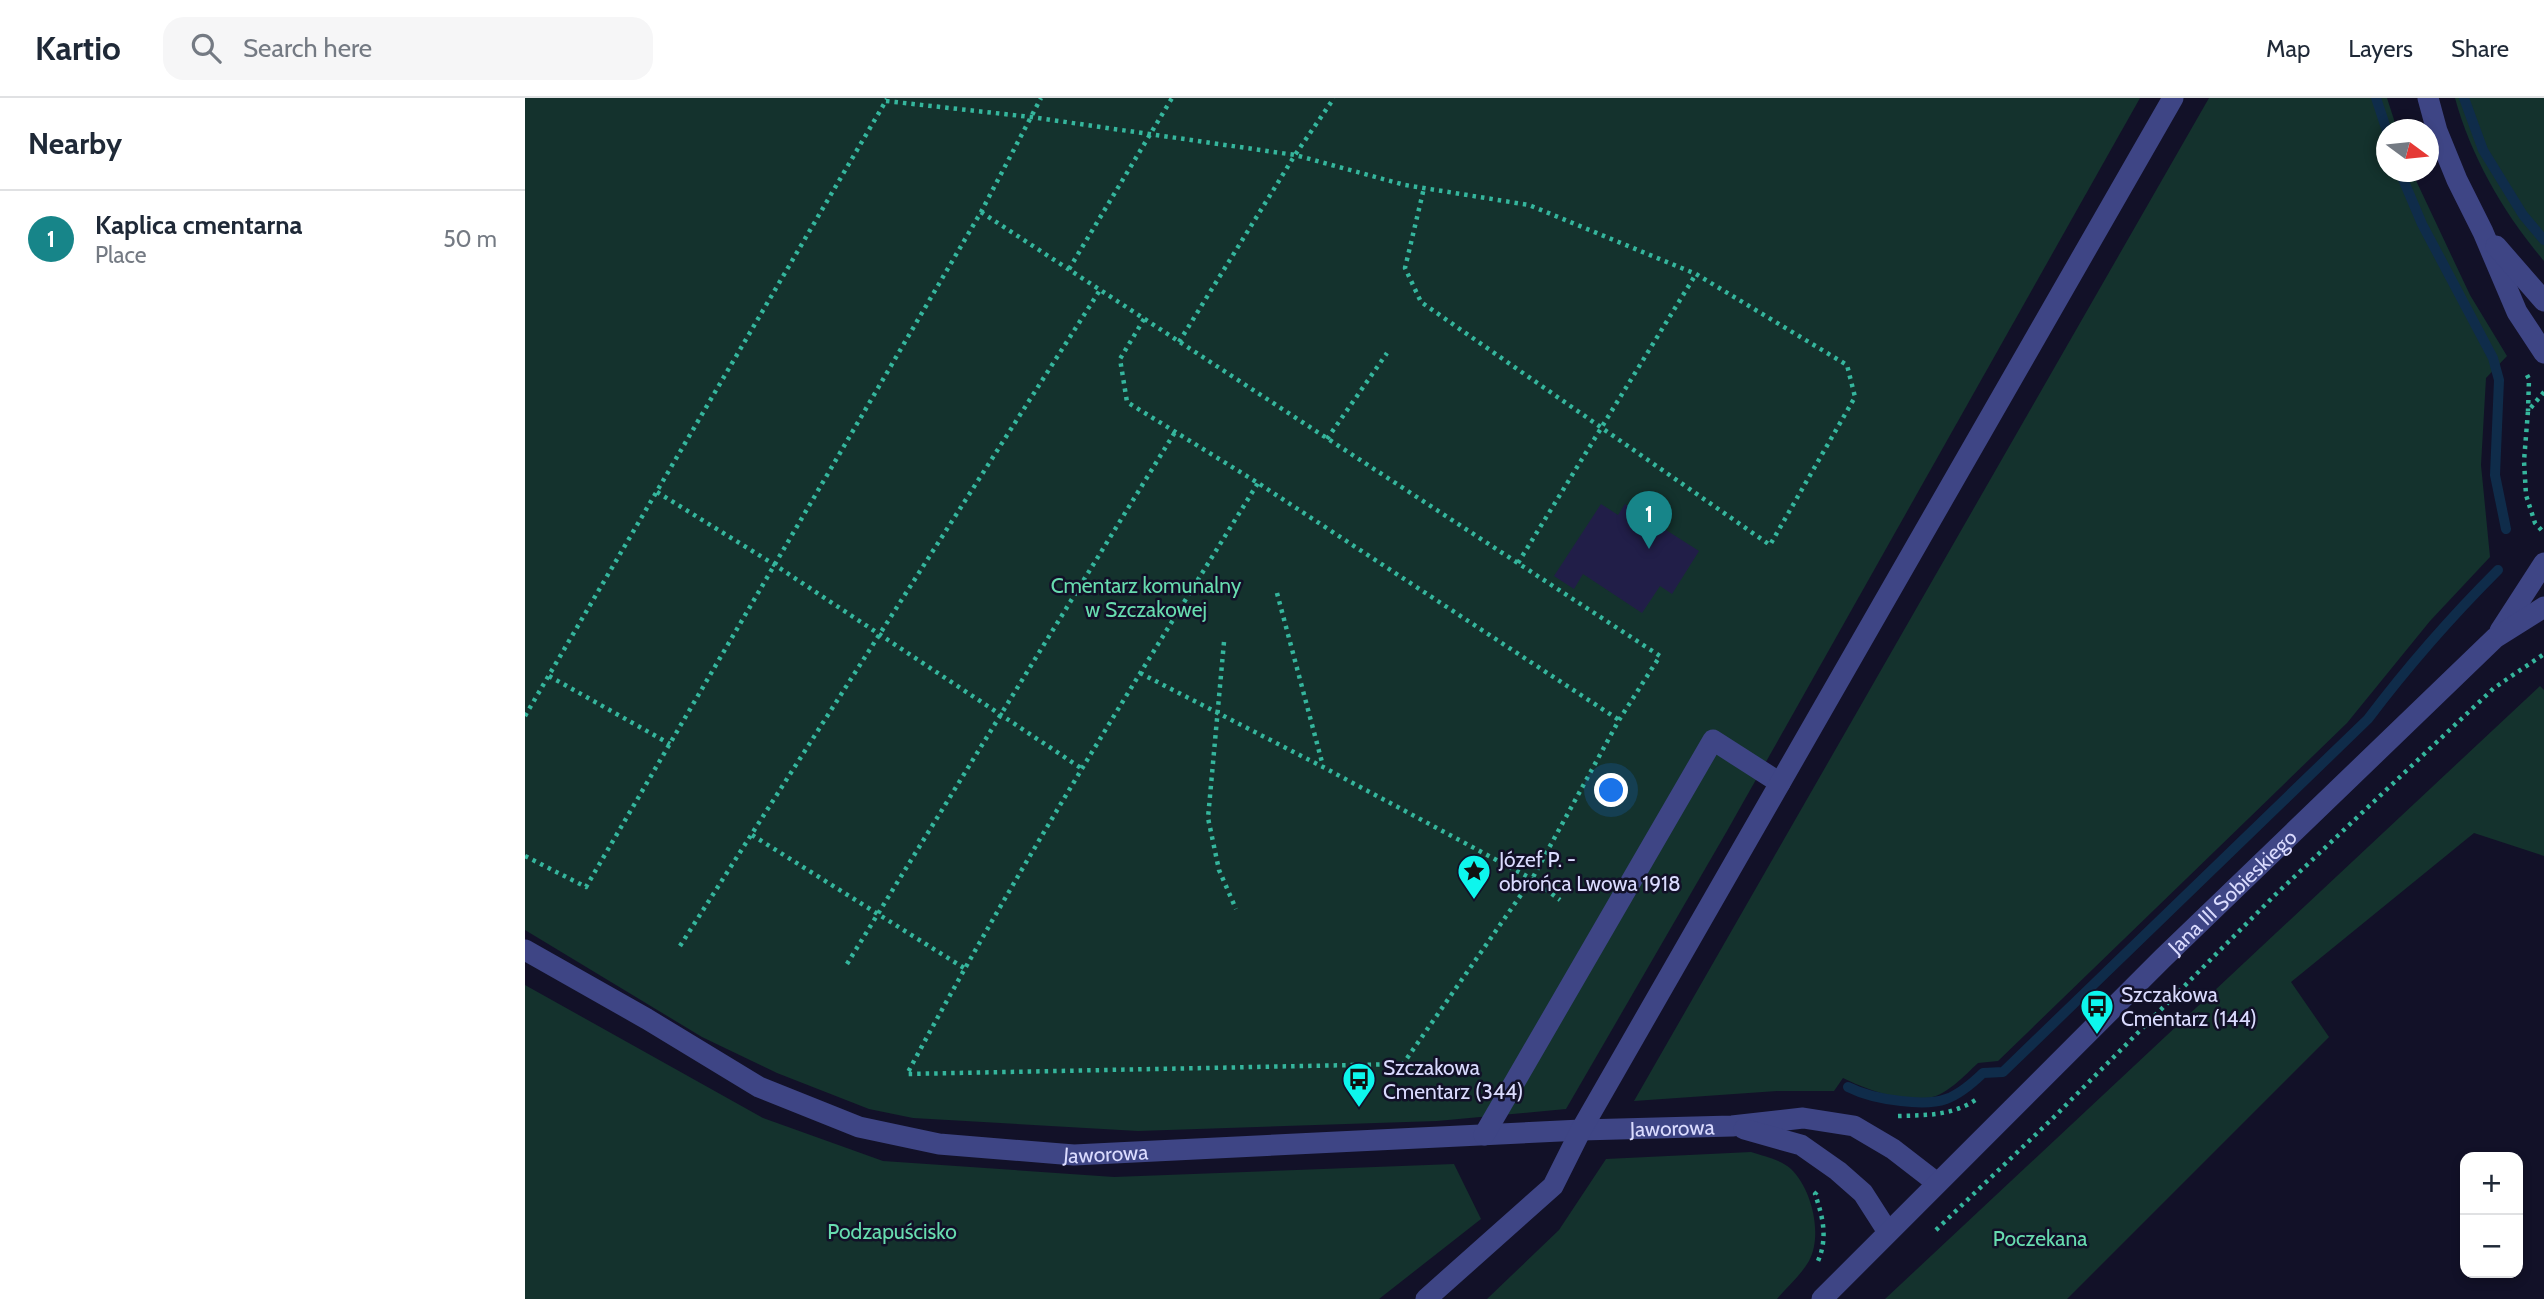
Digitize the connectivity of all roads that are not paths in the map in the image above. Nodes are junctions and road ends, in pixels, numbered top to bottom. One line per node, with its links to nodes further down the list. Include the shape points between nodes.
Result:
1 (2173, 98): 9 (street)
2 (2428, 98): 3 (street, via 2457,180)
3 (2483, 232): 4 (street); 5 (street, via 2517,312)
4 (2544, 300)
5 (2544, 354)
6 (2544, 562): 8 (street)
7 (2544, 607): 8 (street)
8 (2495, 638): 14 (street, Jana III Sobieskiego)
9 (1780, 783): 12 (street); 13 (street, via 1713,740)
10 (525, 950): 13 (street, Jaworowa, via 759,1087 859,1127 939,1144 1074,1155)
11 (1732, 1126): 12 (street, Jaworowa); 14 (street, Jaworowa, via 1803,1118 1854,1126); 15 (street, Jaworowa, via 1801,1145 1863,1193)
12 (1581, 1130): 13 (street, Jaworowa); 16 (street, via 1553,1186)
13 (1484, 1135)
14 (1937, 1183): 15 (street, Jana III Sobieskiego)
15 (1888, 1231): 17 (street, Jana III Sobieskiego)
16 (1426, 1299)
17 (1822, 1299)

